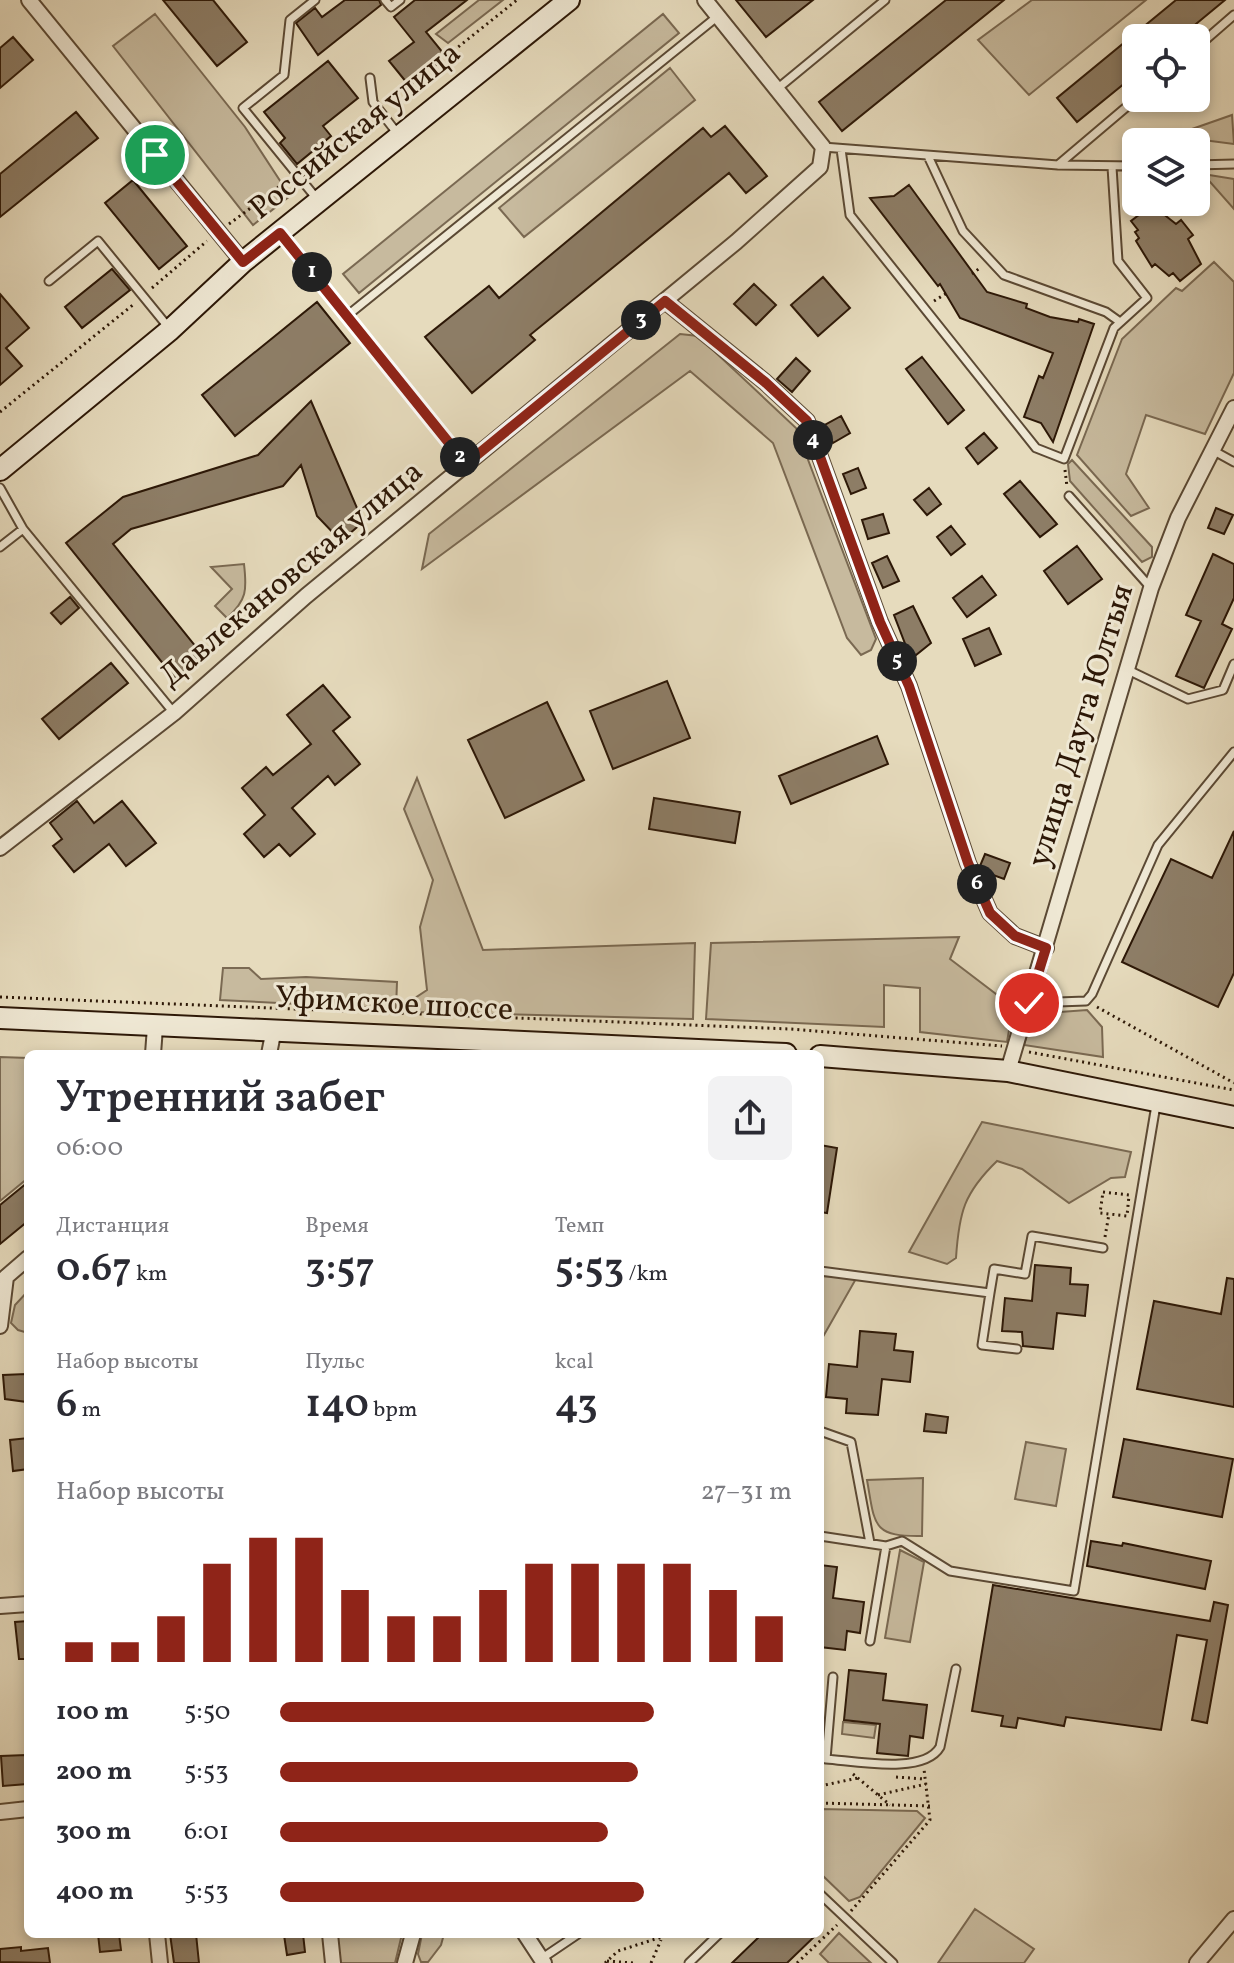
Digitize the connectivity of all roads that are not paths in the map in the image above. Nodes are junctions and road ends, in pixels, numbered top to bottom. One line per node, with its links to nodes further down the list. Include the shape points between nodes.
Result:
1 (29, 0): 25 (street)
2 (315, 0): 23 (lane, via 290,20 284,75 243,108)
3 (385, 0): 4 (lane, via 391,7)
4 (400, 0)
5 (569, 0): 14 (main road, Российская улица)
6 (705, 0): 9 (street)
7 (885, 0): 12 (lane)
8 (1234, 15): 10 (lane)
9 (718, 16): 12 (street); 28 (lane)
10 (1210, 36)
11 (370, 78): 14 (lane, via 370,93)
12 (777, 89): 15 (street)
13 (1122, 111): 19 (lane)
14 (399, 135): 23 (main road, Российская улица)
15 (823, 147): 16 (lane); 27 (street, Давлекановская улица, via 820,167)
16 (841, 149): 17 (lane); 29 (lane, via 850,215 1036,448 1064,459)
17 (928, 156): 19 (lane); 29 (lane, via 963,231 1004,275 1106,312)
18 (1234, 164): 20 (lane)
19 (1058, 165): 21 (lane)
20 (1210, 165)
21 (1112, 167): 22 (lane); 29 (lane, via 1118,261 1147,298)
22 (1122, 167)
23 (318, 201): 24 (main road, Российская улица)
24 (280, 233): 25 (main road, Российская улица); 28 (lane)
25 (243, 262): 30 (main road, Российская улица)
26 (49, 281): 30 (lane, via 98,241)
27 (665, 301): 34 (street, Давлекановская улица); 46 (street, via 807,421 990,913 1015,936)
28 (348, 315): 34 (lane)
29 (1120, 322)
30 (170, 330): 35 (main road, Российская улица)
31 (1234, 408): 32 (street, улица Даута Юлтыя)
32 (1214, 451): 33 (lane); 40 (street, улица Даута Юлтыя, via 1178,518)
33 (1234, 462)
34 (466, 464): 43 (street, Давлекановская улица)
35 (0, 470)
36 (0, 488): 38 (lane)
37 (1069, 496): 40 (lane)
38 (23, 529): 39 (lane); 43 (lane)
39 (0, 547)
40 (1151, 588): 42 (street, улица Даута Юлтыя)
41 (1234, 664): 42 (lane, via 1223,690 1188,699)
42 (1126, 669): 46 (street, улица Даута Юлтыя)
43 (174, 713): 45 (street, Давлекановская улица)
44 (1234, 752): 47 (lane, via 1158,845 1086,1001)
45 (0, 848)
46 (1046, 948): 47 (street, улица Даута Юлтыя)
47 (1029, 1003): 55 (street, улица Даута Юлтыя)
48 (0, 1018): 49 (main road, Уфимское шоссе)
49 (155, 1027): 50 (main road, Уфимское шоссе); 51 (street)
50 (274, 1029): 52 (street); 53 (main road, Уфимское шоссе)
51 (153, 1050)
52 (270, 1050)
53 (704, 1050)
54 (824, 1057): 55 (main road)
55 (1008, 1071): 56 (main road)
56 (1157, 1101): 57 (main road); 67 (lane, via 1074,1591 982,1579 950,1571 902,1541)
57 (1234, 1117)
58 (1103, 1248): 61 (lane, via 1032,1236 1025,1274 994,1269)
59 (24, 1261): 62 (street, via 6,1277)
60 (824, 1272): 61 (lane)
61 (990, 1293): 63 (lane, via 982,1345)
62 (0, 1326)
63 (1017, 1349)
64 (824, 1432): 66 (lane, via 851,1442)
65 (824, 1537): 66 (lane)
66 (870, 1543): 67 (lane)
67 (886, 1546): 70 (lane)
68 (24, 1604): 69 (street)
69 (0, 1606)
70 (870, 1641)
71 (956, 1669): 74 (lane, via 940,1747 922,1762)
72 (833, 1677): 73 (lane)
73 (824, 1750)
74 (824, 1758)
75 (24, 1809): 76 (street)
76 (0, 1812)
77 (824, 1898): 90 (lane)
78 (1234, 1919): 91 (street)
79 (157, 1938): 86 (street)
80 (330, 1938): 87 (street)
81 (412, 1938): 88 (street)
82 (528, 1938): 85 (street)
83 (573, 1938): 85 (lane)
84 (715, 1938): 89 (lane)
85 (542, 1961)
86 (160, 1963)
87 (333, 1963)
88 (405, 1963)
89 (689, 1963)
90 (893, 1963)
91 (1197, 1963)

